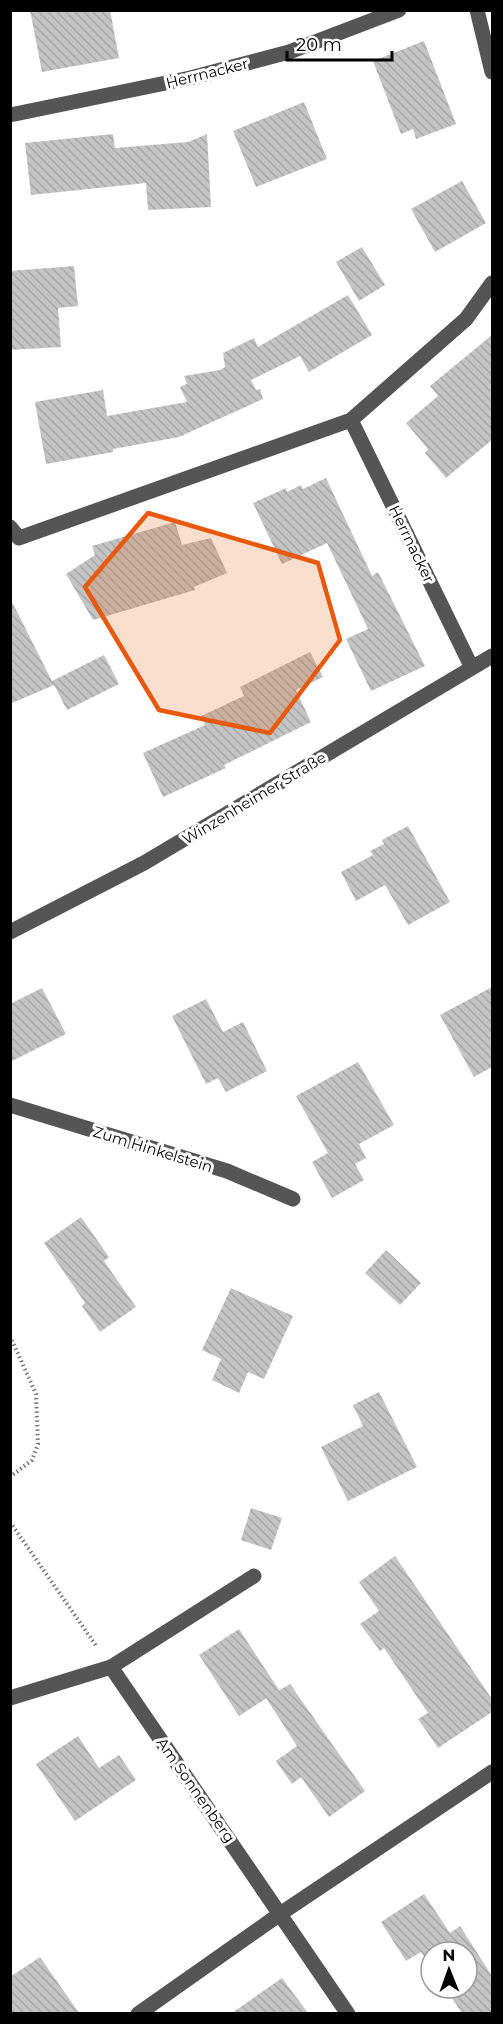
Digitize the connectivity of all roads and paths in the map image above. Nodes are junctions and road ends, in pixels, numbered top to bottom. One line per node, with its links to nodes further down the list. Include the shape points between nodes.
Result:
1 (399, 10): 4 (street, Herrnacker, via 289,52 190,78)
2 (477, 10): 3 (street)
3 (492, 72)
4 (10, 115)
5 (492, 283): 6 (street, via 466,319)
6 (351, 420): 7 (street, via 19,538); 9 (street, Herrnacker)
7 (10, 527)
8 (492, 656): 9 (street, Winzenheimer Straße)
9 (472, 668): 10 (street, Winzenheimer Straße, via 144,863)
10 (10, 932)
11 (10, 1105): 12 (street, Zum Hinkelstein, via 227,1171)
12 (293, 1199)
13 (10, 1336): 14 (path, via 36,1394 38,1444 32,1460)
14 (10, 1477)
15 (10, 1522): 17 (path)
16 (254, 1576): 17 (street)
17 (111, 1667): 18 (street); 20 (street, Am Sonnenberg)
18 (10, 1698)
19 (492, 1772): 20 (street)
20 (280, 1914): 21 (street); 22 (street, Am Sonnenberg)
21 (138, 2013)
22 (348, 2013)

